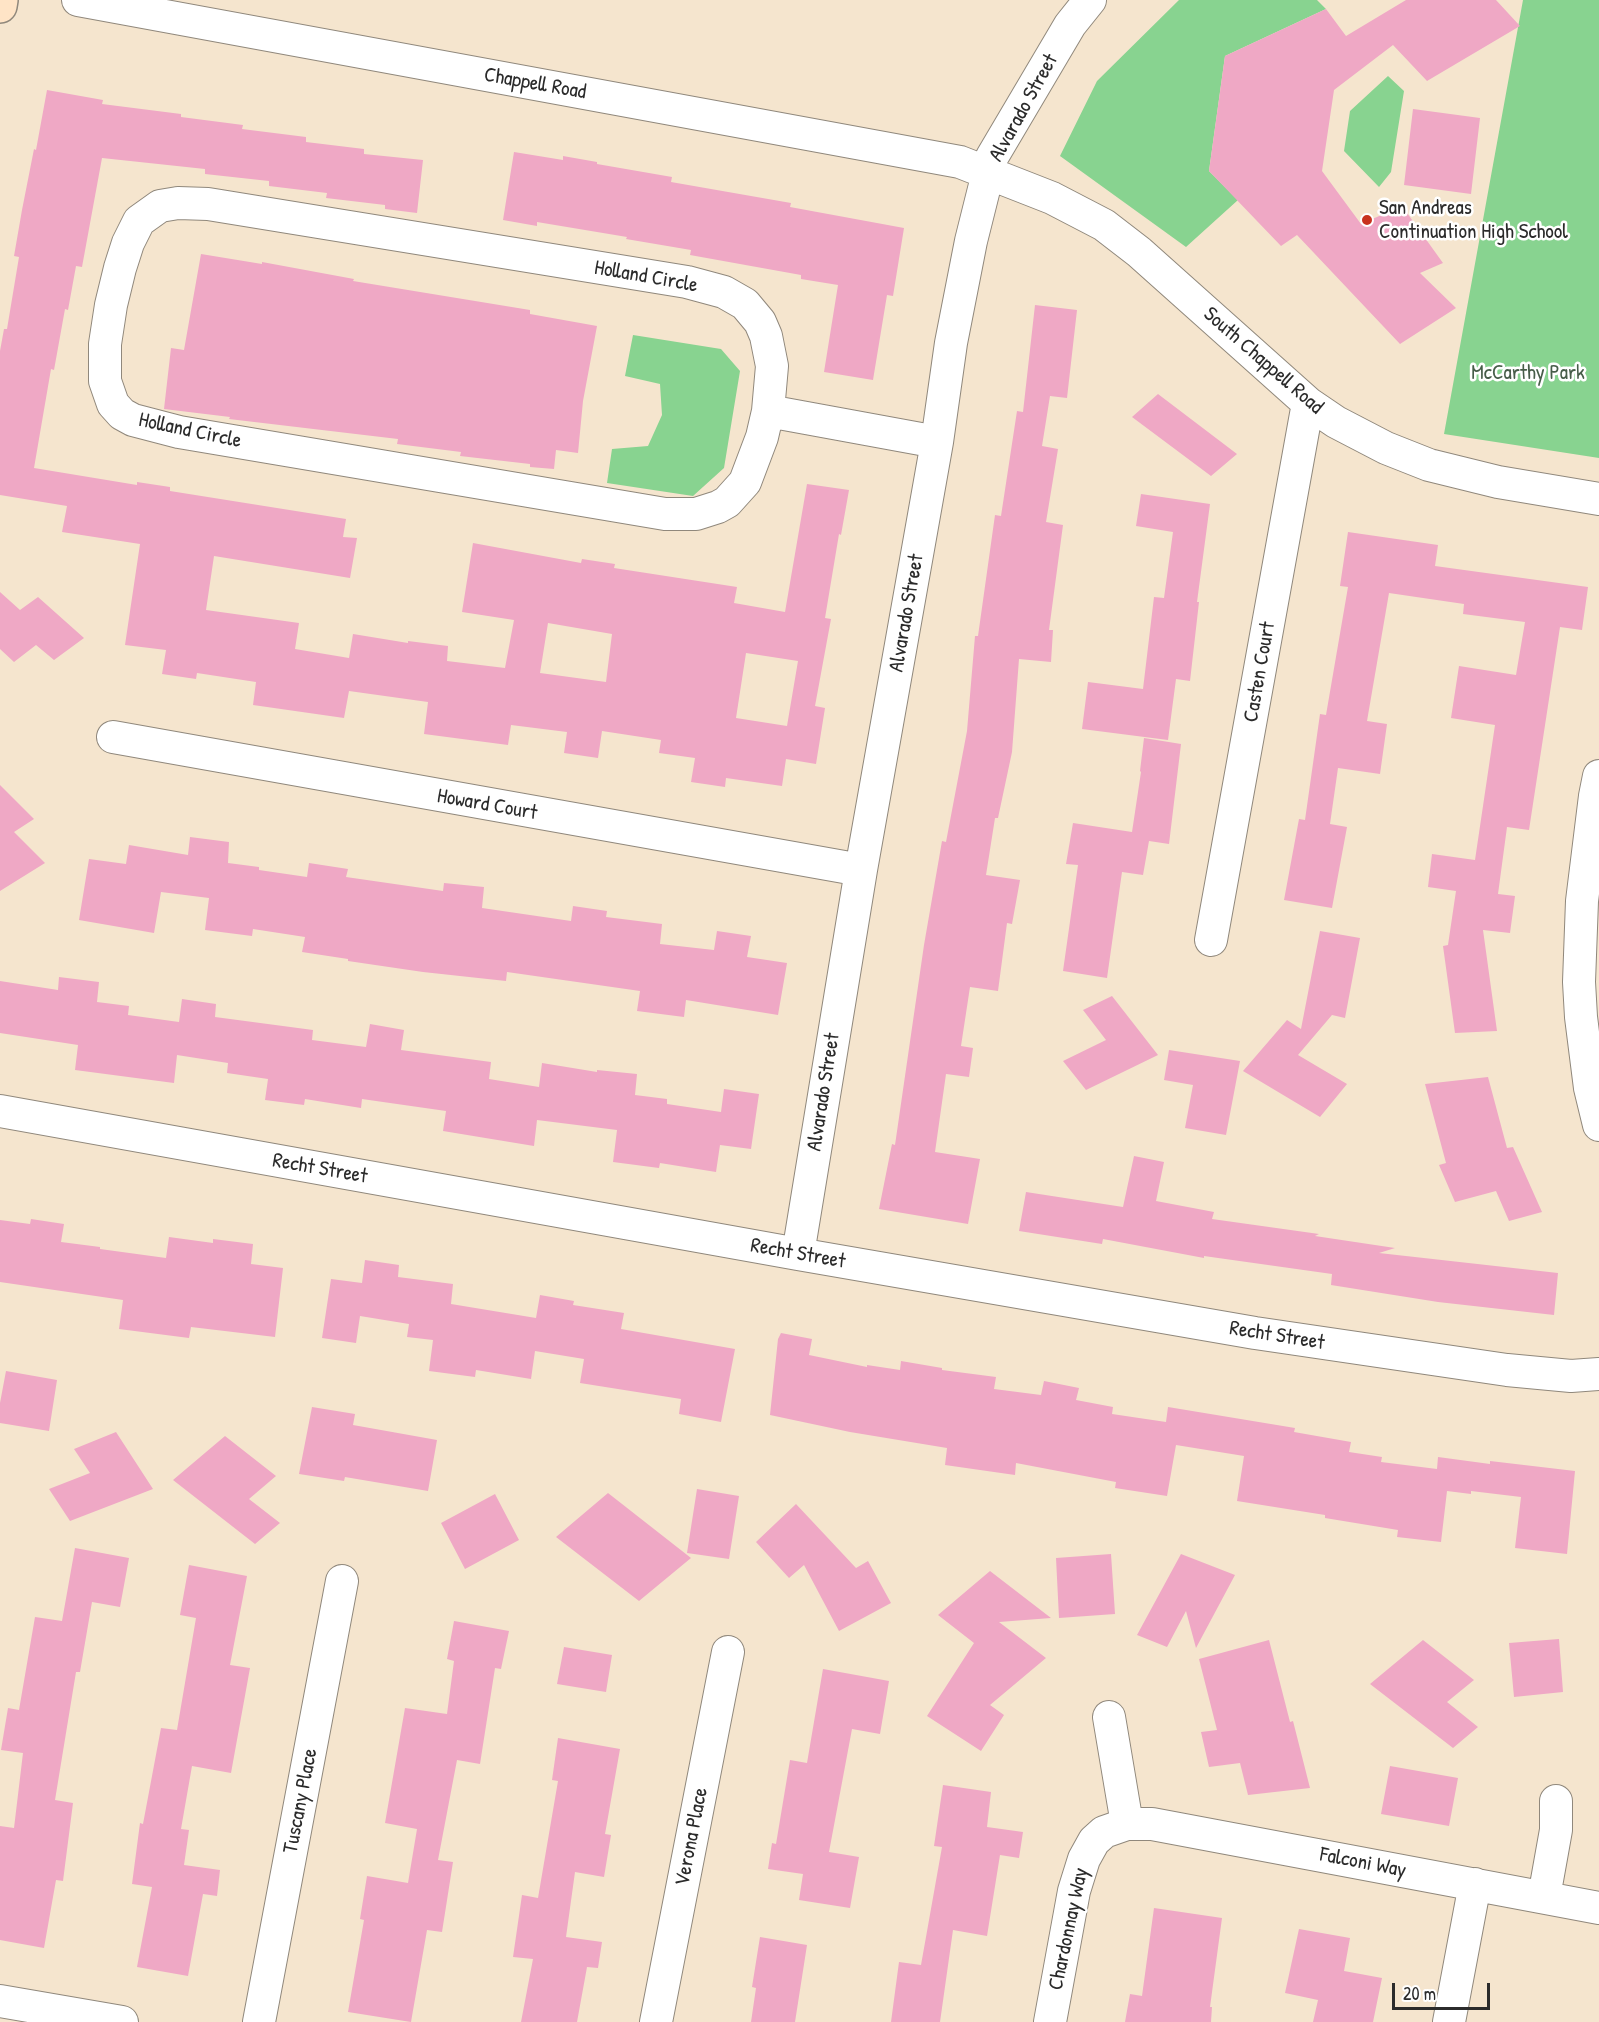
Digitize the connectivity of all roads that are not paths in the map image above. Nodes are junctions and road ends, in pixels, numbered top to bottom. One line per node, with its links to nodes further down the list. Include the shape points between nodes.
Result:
1 (1, 0): 4 (street)
2 (78, 0): 5 (street, Chappell Road, via 937,157)
3 (1090, 0): 5 (street, Alvarado Street, via 1070,26 992,157)
4 (0, 6)
5 (990, 173): 6 (street, South Chappell Road, via 1104,225); 8 (street, Alvarado Street, via 968,252)
6 (1308, 403): 9 (street, South Chappell Road, via 1386,448 1429,465 1498,482); 13 (street, Casten Court)
7 (768, 411): 7 (street, Holland Circle, via 772,366 766,336 745,304 724,292 687,282 208,204 178,202 160,206 140,221 120,268 105,344 108,394 122,414 134,420 179,432 665,514 696,514 727,502 745,482); 8 (street)
8 (937, 442): 12 (street, Alvarado Street)
9 (1599, 499)
10 (113, 737): 12 (street, Howard Court)
11 (1599, 776): 15 (street, via 1582,901 1579,982 1590,1089)
12 (861, 870): 16 (street, Alvarado Street)
13 (1211, 940)
14 (0, 1112): 16 (street, Recht Street)
15 (1599, 1125)
16 (798, 1254): 17 (street, Recht Street, via 1278,1336 1507,1370 1571,1376)
17 (1599, 1374)
18 (342, 1581): 28 (street, Tuscany Place)
19 (728, 1652): 29 (street, Verona Place)
20 (1109, 1717): 22 (street)
21 (1556, 1801): 24 (street, via 1556,1830)
22 (1127, 1824): 23 (street, Falconi Way, via 1152,1824); 30 (street, Chardonnay Way, via 1104,1832 1084,1859 1074,1891)
23 (1475, 1884): 24 (street, Falconi Way); 31 (street)
24 (1544, 1897): 25 (street, Falconi Way)
25 (1599, 1908)
26 (0, 2001): 27 (street)
27 (122, 2022)
28 (259, 2022)
29 (656, 2022)
30 (1050, 2022)
31 (1449, 2022)

